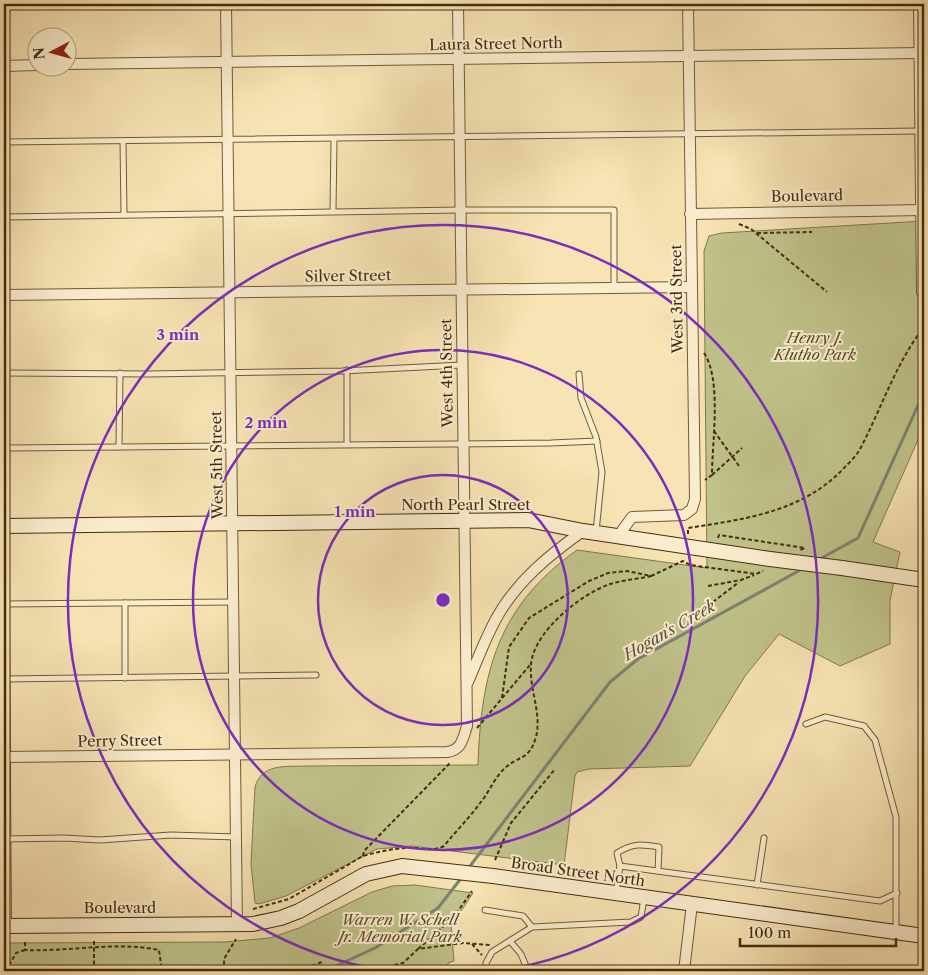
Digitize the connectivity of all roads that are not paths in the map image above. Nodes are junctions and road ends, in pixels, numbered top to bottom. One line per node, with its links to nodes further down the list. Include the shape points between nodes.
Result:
1 (226, 4): 8 (street, West 5th Street)
2 (458, 4): 7 (street, West 4th Street)
3 (688, 4): 6 (street, West 3rd Street)
4 (919, 4): 5 (street)
5 (922, 53): 6 (street, Laura Street North); 12 (street)
6 (689, 57): 7 (street, Laura Street North); 13 (street, West 3rd Street)
7 (458, 60): 8 (street, Laura Street North); 14 (street, West 4th Street)
8 (227, 63): 9 (street, Laura Street North); 16 (street, West 5th Street)
9 (78, 64)
10 (28, 65): 11 (street)
11 (4, 66)
12 (920, 132): 13 (lane); 20 (street)
13 (690, 136): 14 (lane); 23 (street, West 3rd Street)
14 (459, 137): 15 (lane); 19 (street, West 4th Street)
15 (334, 139): 16 (lane); 21 (lane)
16 (228, 140): 17 (lane); 22 (street, West 5th Street)
17 (123, 141): 18 (lane); 24 (lane)
18 (4, 142)
19 (460, 210): 21 (lane); 27 (lane, via 614,210); 28 (street, West 4th Street)
20 (923, 210): 23 (street, Boulevard); 29 (street)
21 (333, 211): 22 (lane)
22 (229, 214): 24 (lane); 30 (street, West 5th Street)
23 (690, 214): 26 (street, West 3rd Street)
24 (124, 215): 25 (lane)
25 (4, 217)
26 (692, 287): 27 (street, Silver Street); 48 (street, West 3rd Street, via 695,499 692,509 684,515 632,517)
27 (614, 288): 28 (street, Silver Street)
28 (460, 290): 30 (street, Silver Street); 32 (street, West 4th Street)
29 (922, 292)
30 (230, 293): 31 (street, Silver Street); 34 (street, West 5th Street)
31 (4, 295)
32 (462, 365): 33 (lane); 39 (street, West 4th Street)
33 (347, 370): 34 (lane); 40 (lane)
34 (231, 371): 36 (lane); 42 (street, West 5th Street)
35 (4, 373): 36 (lane)
36 (120, 373): 43 (lane)
37 (579, 374): 38 (lane, via 581,398)
38 (597, 441): 39 (lane); 47 (lane, via 602,472)
39 (463, 443): 40 (lane); 44 (street, West 4th Street)
40 (347, 444): 42 (lane)
41 (4, 446): 43 (lane)
42 (232, 446): 43 (lane); 45 (street, West 5th Street)
43 (119, 447)
44 (464, 521): 45 (main road, North Pearl Street); 47 (main road, North Pearl Street, via 528,520); 58 (street, West 4th Street)
45 (233, 523): 46 (main road, North Pearl Street); 50 (street, West 5th Street)
46 (4, 526)
47 (590, 532): 48 (main road, North Pearl Street); 58 (street, via 560,547 516,590 497,618)
48 (620, 535): 49 (main road, North Pearl Street, bridge)
49 (924, 580)
50 (234, 602): 51 (lane); 55 (street, West 5th Street)
51 (125, 603): 52 (lane); 56 (lane)
52 (4, 604)
53 (4, 629): 57 (street)
54 (316, 676): 55 (lane)
55 (236, 677): 56 (lane); 60 (street, West 5th Street)
56 (126, 678): 57 (lane)
57 (4, 679): 61 (street)
58 (466, 688): 60 (street, West 4th Street, via 466,726 462,742 454,751)
59 (806, 724): 69 (lane, via 825,716 864,726 874,740 896,817)
60 (236, 755): 61 (street, Perry Street); 62 (street, West 5th Street)
61 (5, 757): 64 (street)
62 (237, 837): 64 (lane, via 171,834 100,840); 75 (street, West 5th Street)
63 (764, 838): 67 (lane)
64 (5, 839): 73 (street)
65 (620, 866): 66 (lane); 66 (lane, via 617,853 630,844 648,845 659,847); 68 (lane)
66 (658, 871): 67 (lane)
67 (757, 884): 69 (lane, via 880,901)
68 (616, 893): 70 (main road, Broad Street North); 75 (main road, Broad Street North, via 402,866 359,877 298,911)
69 (896, 893): 76 (lane)
70 (644, 898): 71 (main road, Broad Street North); 74 (lane, via 640,917 631,922)
71 (692, 904): 76 (main road, Broad Street North); 81 (street)
72 (485, 910): 74 (lane, via 521,916)
73 (5, 926): 75 (main road, Boulevard)
74 (532, 926): 78 (lane)
75 (237, 932)
76 (896, 933): 77 (main road, Broad Street North)
77 (924, 936)
78 (510, 940): 79 (lane, via 492,952); 80 (lane)
79 (486, 971)
80 (528, 971)
81 (684, 971)

